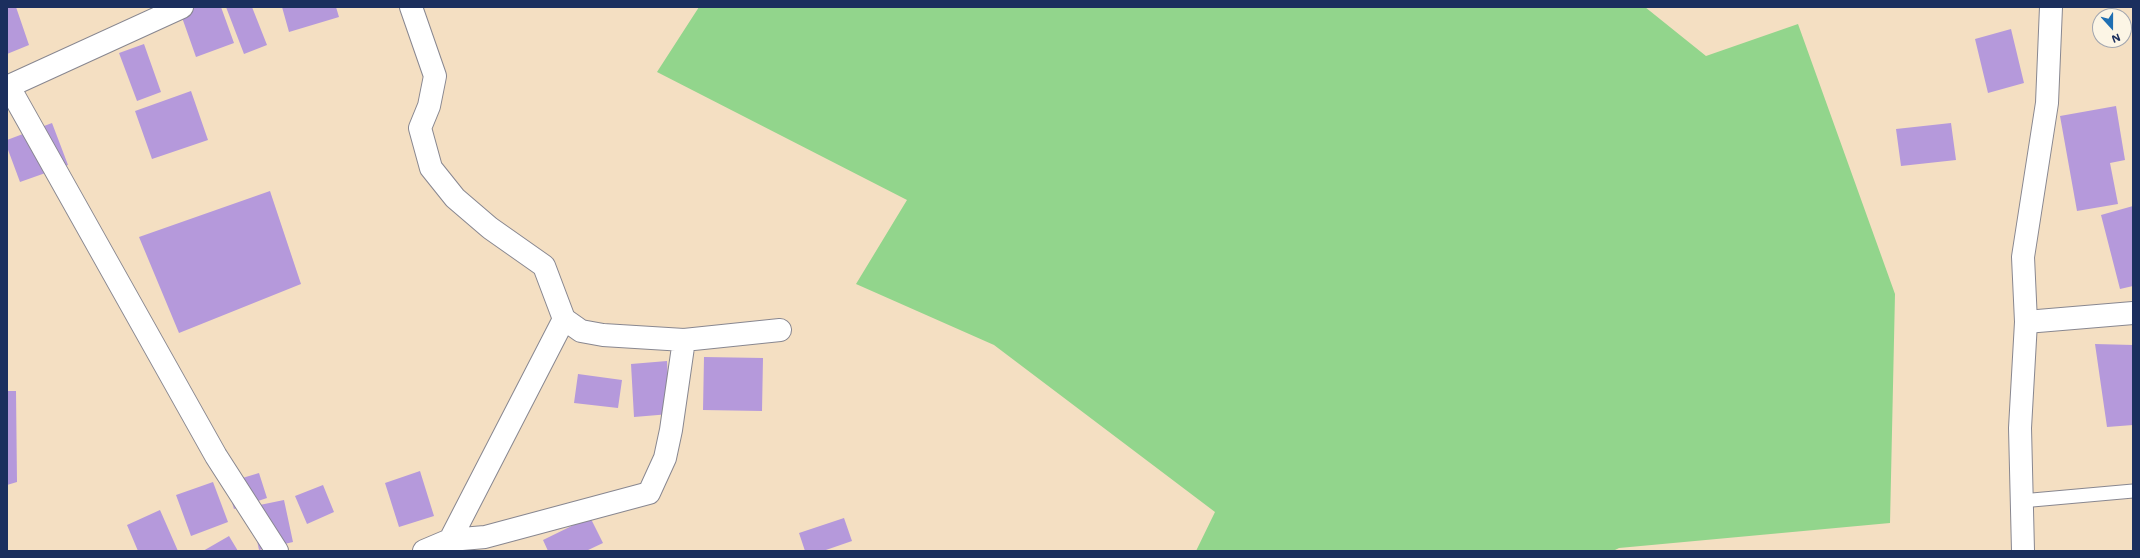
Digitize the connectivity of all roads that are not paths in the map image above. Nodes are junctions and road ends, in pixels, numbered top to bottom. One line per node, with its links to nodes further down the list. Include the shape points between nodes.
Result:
1 (182, 7): 4 (street)
2 (411, 7): 6 (street, via 435,76 429,106 420,128 431,168 445,188 490,228 544,266)
3 (2051, 7): 7 (street, via 2047,103 2023,257)
4 (8, 87): 13 (street, via 216,456)
5 (2133, 313): 7 (street)
6 (564, 318): 9 (street, via 580,331 603,335); 12 (street)
7 (2026, 322): 11 (street, via 2020,428)
8 (780, 330): 9 (street)
9 (684, 340): 12 (street, via 665,458 649,493 485,537)
10 (2133, 491): 11 (lane)
11 (2021, 501): 15 (street)
12 (450, 540): 14 (street)
13 (278, 551)
14 (424, 551)
15 (2022, 551)

